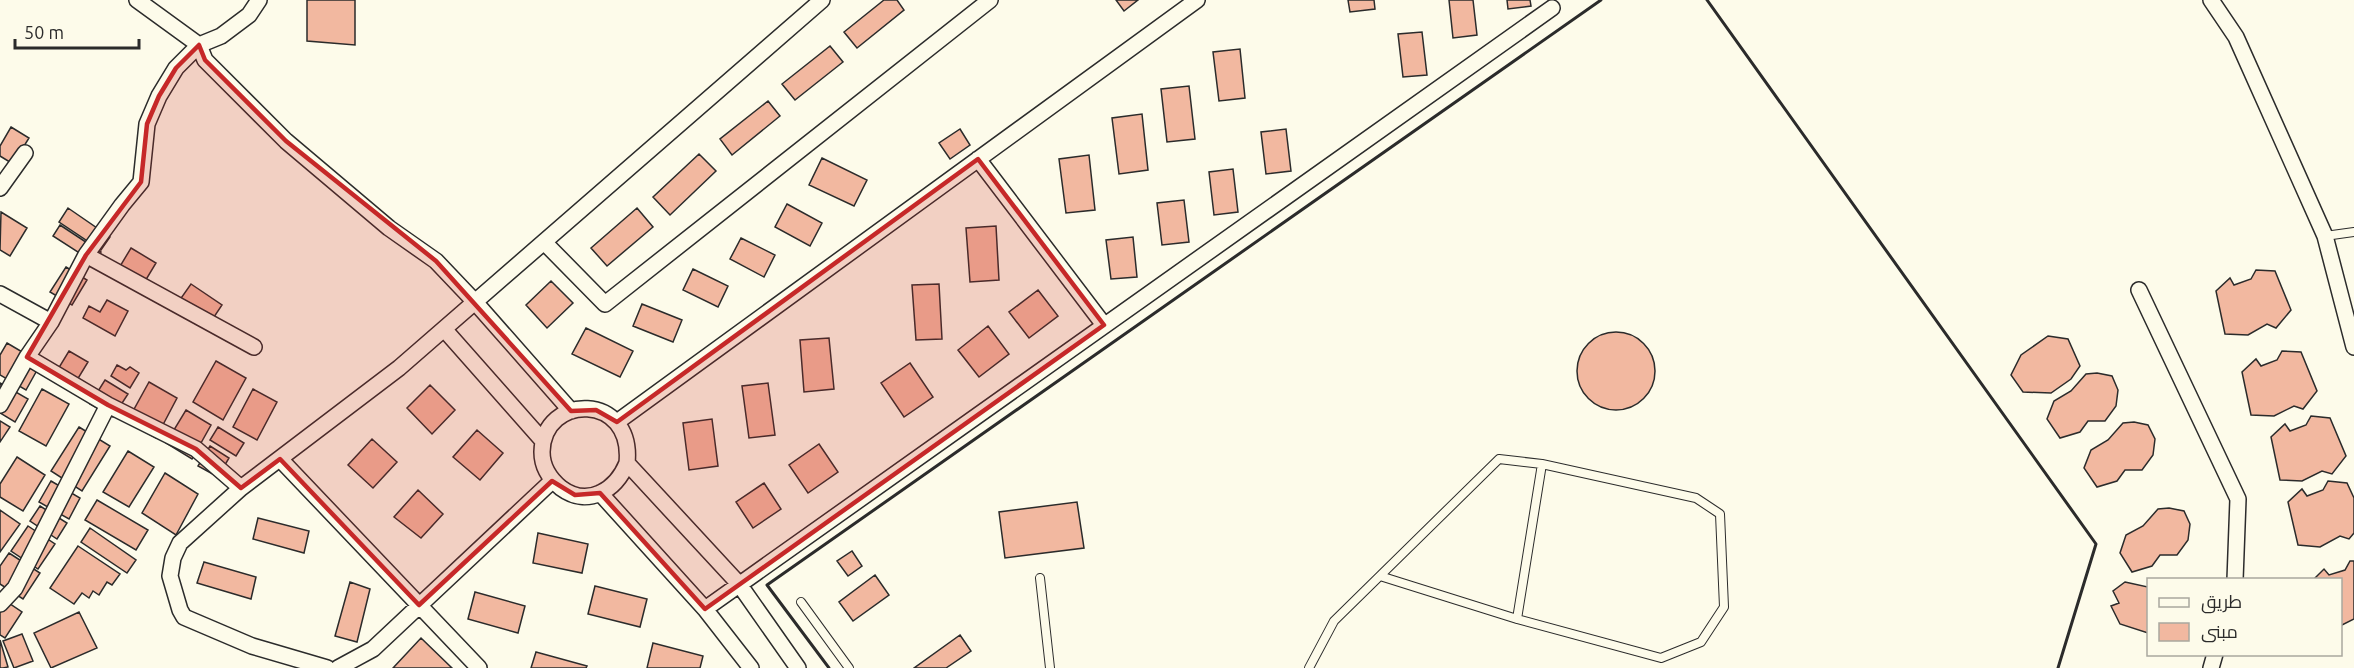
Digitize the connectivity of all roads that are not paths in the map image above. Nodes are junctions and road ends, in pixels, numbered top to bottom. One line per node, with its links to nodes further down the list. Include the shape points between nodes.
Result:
1 (136, 0): 8 (street)
2 (259, 0): 8 (street, via 249,15 221,36)
3 (822, 0): 14 (street)
4 (990, 0): 14 (street, via 605,304)
5 (1197, 0): 10 (street)
6 (2211, 0): 13 (street, via 2236,37)
7 (1552, 8): 20 (street)
8 (199, 45): 15 (street, via 176,68 147,124 141,182); 18 (street, via 205,60 286,141 389,228 436,261)
9 (25, 153): 11 (street)
10 (978, 159): 20 (street); 28 (street)
11 (0, 188)
12 (2354, 232): 13 (lane)
13 (2325, 236): 23 (street)
14 (544, 242): 18 (street)
15 (86, 255): 19 (street); 22 (street)
16 (2139, 290): 38 (street, via 2238,499)
17 (0, 294): 19 (street)
18 (475, 302): 21 (street); 27 (street)
19 (51, 322): 24 (street)
20 (1104, 326): 39 (street)
21 (444, 329): 29 (street); 30 (street)
22 (254, 347)
23 (2354, 347)
24 (27, 357): 25 (street); 26 (street)
25 (0, 405)
26 (108, 405): 34 (street, via 196,449); 41 (street, via 15,588)
27 (571, 411): 28 (street, via 596,410); 29 (street, via 554,423)
28 (617, 422): 31 (street, via 629,449)
29 (543, 441): 33 (street, via 543,462)
30 (280, 459): 34 (street); 42 (street)
31 (627, 463): 35 (street, via 621,477); 39 (street)
32 (1542, 464): 36 (lane, via 1499,459); 44 (lane); 44 (lane, via 1696,498 1720,514 1724,607 1701,642 1661,658)
33 (552, 481): 35 (street, via 575,495); 42 (street)
34 (241, 488): 45 (street, via 180,543 170,576 180,610 184,617 252,646)
35 (600, 493): 43 (street)
36 (1380, 576): 44 (lane); 52 (lane, via 1334,621)
37 (1040, 578): 51 (lane)
38 (2235, 578)
39 (739, 584): 43 (street); 49 (street)
40 (801, 602): 50 (lane)
41 (0, 604)
42 (419, 605): 46 (street, via 373,649); 47 (street)
43 (705, 609): 48 (street)
44 (1517, 619)
45 (327, 668)
46 (338, 668)
47 (479, 668)
48 (751, 668)
49 (798, 668)
50 (849, 668)
51 (1050, 668)
52 (1309, 668)

